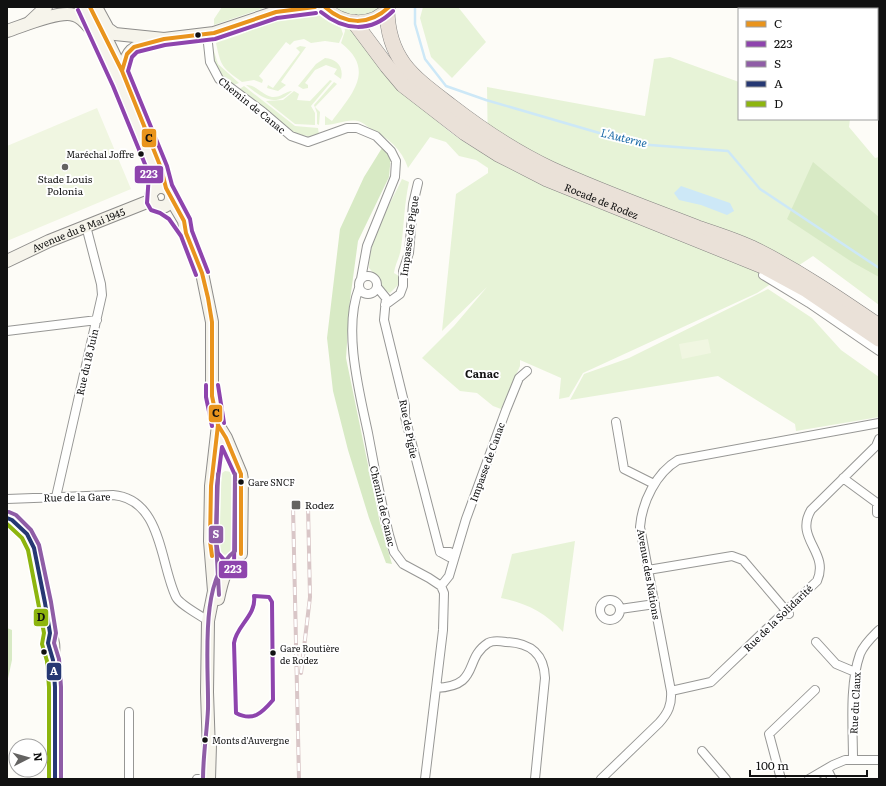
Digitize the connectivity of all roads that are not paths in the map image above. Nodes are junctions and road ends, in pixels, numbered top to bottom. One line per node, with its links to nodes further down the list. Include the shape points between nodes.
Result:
1 (83, 7): 11 (main road)
2 (90, 7): 15 (main road)
3 (96, 7): 14 (main road, via 108,29 115,34)
4 (314, 7): 8 (main road)
5 (325, 7): 9 (main road, via 337,17)
6 (388, 8): 9 (main road, via 375,18); 29 (highway, Rocade de Rodez, via 387,29 391,43 409,70 463,115 512,149 590,186 750,248 787,266)
7 (43, 9): 10 (main road)
8 (280, 10): 13 (main road, via 239,26)
9 (354, 22): 18 (highway, Rocade de Rodez, via 404,85 465,132 498,154 546,179)
10 (29, 23): 11 (main road, via 57,15 74,15); 12 (main road)
11 (93, 31): 17 (main road, via 119,84 155,174)
12 (7, 32)
13 (207, 34): 14 (main road); 21 (street, Chemin de Canac, via 210,62 219,79 291,136 308,142 347,128 357,128 376,136 391,151 396,161 395,177 374,226)
14 (164, 39): 15 (main road, via 134,47 127,54)
15 (122, 71): 17 (main road, via 152,143)
16 (418, 183): 27 (street, Impasse de Pigue, via 412,211 409,253 403,271 403,286 400,294)
17 (161, 197): 19 (main road, Avenue du 8 Mai 1945); 36 (main road, via 184,221 186,233 202,273 212,322 212,396)
18 (597, 200): 22 (highway, via 614,212); 31 (highway, Rocade de Rodez, via 765,267 807,290)
19 (86, 226): 20 (main road, Avenue du 8 Mai 1945); 28 (street, Rue du 18 Juin, via 101,284 102,295)
20 (7, 262)
21 (364, 264): 23 (street); 24 (street, Chemin de Canac)
22 (763, 275): 32 (street)
23 (369, 276): 24 (street); 25 (street, via 374,278)
24 (361, 279): 26 (street)
25 (376, 289): 26 (street, via 369,295); 27 (street)
26 (361, 291): 46 (street, Chemin de Canac, via 355,302 354,350 359,391 394,552 403,564)
27 (385, 305): 44 (street, Rue de Pigüe, via 384,320 405,406 405,417 440,552 450,552)
28 (97, 320): 30 (street); 40 (street, Rue du 18 Juin)
29 (879, 326)
30 (7, 331)
31 (879, 339)
32 (879, 351)
33 (527, 371): 44 (street, Impasse de Canac, via 519,378 504,415)
34 (616, 422): 39 (street, via 624,469)
35 (879, 423): 39 (street, Avenue des Nations, via 678,460 668,465)
36 (218, 425): 48 (main road, via 211,486 210,541 214,591); 61 (main road, via 241,474 241,554 231,562 226,571 218,599 214,627 214,711)
37 (879, 439): 38 (street, Rue de la Solidarité, via 876,446)
38 (843, 478): 42 (street, via 877,503); 50 (street, Rue de la Solidarité, via 811,510 806,519 806,530 820,562 821,571 817,581)
39 (654, 484): 45 (street, Avenue des Nations, via 641,517 640,527)
40 (56, 497): 41 (street, Rue de la Gare); 51 (street, Rue de la Gare, via 114,495 135,502 154,526 176,598)
41 (7, 499)
42 (877, 513)
43 (7, 518): 65 (main road, via 27,534 34,548 50,633 48,643 53,660 55,699)
44 (455, 556): 46 (street, via 449,576)
45 (648, 570): 47 (street, Avenue des Nations); 50 (street, via 732,556 743,560)
46 (441, 586): 56 (street, via 445,603)
47 (654, 604): 49 (street); 58 (street, Avenue des Nations)
48 (211, 606): 51 (street); 52 (main road)
49 (620, 609)
50 (788, 612): 58 (street, Rue de la Solidarité, via 711,682)
51 (196, 613): 52 (street, Rue de la Gare)
52 (208, 620): 61 (main road, via 207,705)
53 (879, 630): 55 (street, Rue du Claux, via 861,653)
54 (816, 642): 55 (street, via 836,664)
55 (856, 672): 62 (street, Rue du Claux)
56 (436, 688): 70 (street); 71 (street, via 452,686 464,680 482,647 490,642 525,644 536,653 545,668)
57 (815, 690): 74 (street, via 769,734)
58 (671, 691): 72 (street, Avenue des Nations, via 671,705 667,714)
59 (129, 712): 66 (street)
60 (702, 751): 73 (street)
61 (210, 752): 69 (main road)
62 (853, 760): 63 (street); 64 (street, via 846,760)
63 (879, 760)
64 (826, 769): 75 (street); 76 (street)
65 (55, 779)
66 (129, 779)
67 (197, 779): 68 (street)
68 (205, 779)
69 (209, 779)
70 (425, 779)
71 (535, 779)
72 (601, 779)
73 (726, 779)
74 (781, 779)
75 (809, 779)
76 (832, 779)

